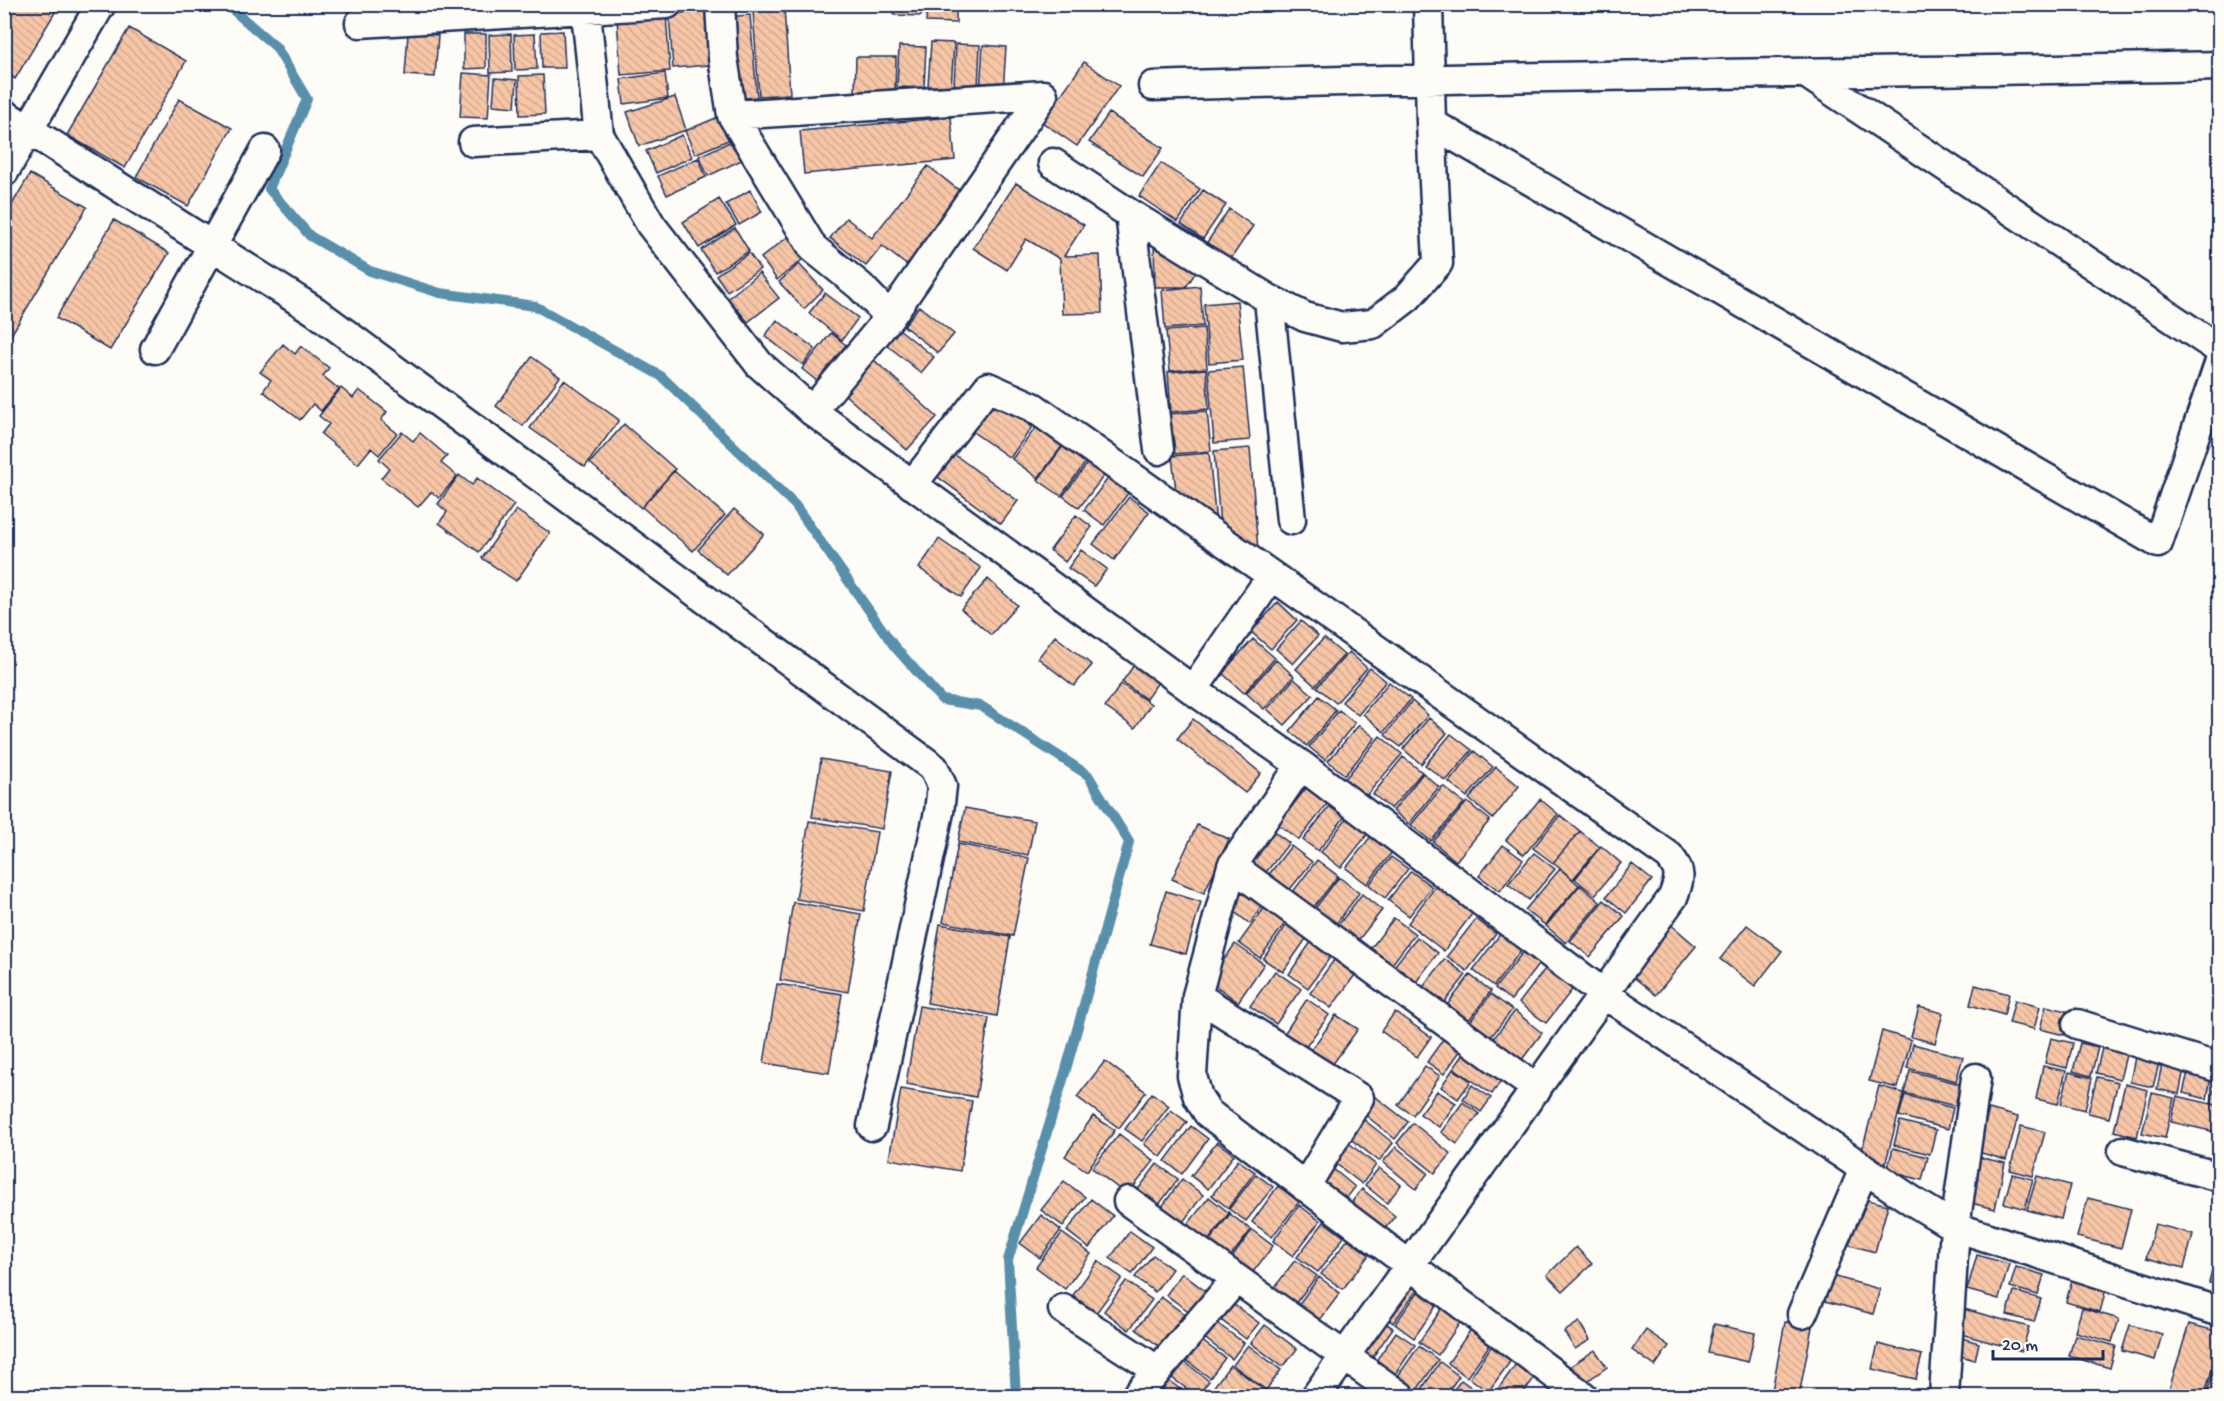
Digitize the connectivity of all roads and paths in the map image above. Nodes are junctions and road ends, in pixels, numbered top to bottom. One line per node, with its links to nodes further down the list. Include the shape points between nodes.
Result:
1 (101, 4): 14 (street)
2 (667, 4): 5 (street)
3 (720, 4): 12 (street)
4 (1428, 4): 9 (street)
5 (585, 8): 6 (street); 15 (street)
6 (360, 23)
7 (2220, 66): 8 (street)
8 (1807, 74): 9 (street); 25 (street)
9 (1431, 78): 10 (street); 13 (street)
10 (1153, 86)
11 (4, 114): 14 (street)
12 (732, 115): 23 (street, via 813,248 860,286); 23 (street, via 1042,95)
13 (1431, 123): 22 (street, via 1438,263 1407,298 1373,324 1342,327 1305,317); 26 (street, via 2158,543)
14 (29, 129): 19 (street); 21 (street)
15 (599, 135): 16 (street); 27 (street, via 651,225 759,364)
16 (473, 142)
17 (265, 150): 21 (street)
18 (1053, 163): 20 (street)
19 (4, 172)
20 (1130, 214): 22 (street); 28 (street)
21 (213, 245): 24 (street); 41 (street, via 315,311 934,768 942,786 939,812)
22 (1269, 299): 30 (street)
23 (890, 317): 27 (street)
24 (155, 349)
25 (2220, 350)
26 (2220, 361)
27 (812, 411): 29 (street)
28 (1159, 450)
29 (912, 485): 31 (street, via 988,387 1033,407); 32 (street)
30 (1291, 520)
31 (1271, 577): 32 (street); 35 (street, via 1669,856 1677,866 1679,879 1673,897)
32 (1193, 690): 33 (street)
33 (1301, 765): 34 (street); 35 (street)
34 (1232, 866): 36 (street); 40 (street)
35 (1604, 994): 40 (street); 43 (street)
36 (1197, 996): 45 (street, via 1192,1076 1198,1097 1208,1113); 45 (street, via 1359,1098)
37 (2077, 1024): 38 (street)
38 (2220, 1068)
39 (1976, 1078): 47 (street)
40 (1537, 1089): 48 (street)
41 (872, 1126)
42 (2123, 1151): 44 (street)
43 (1864, 1168): 47 (street); 52 (street)
44 (2220, 1177)
45 (1305, 1187): 48 (street)
46 (1128, 1201): 49 (street)
47 (1955, 1227): 51 (street); 59 (street)
48 (1411, 1264): 53 (street); 58 (street)
49 (1236, 1279): 53 (street); 54 (street)
50 (1063, 1309): 54 (street)
51 (2220, 1312)
52 (1802, 1314)
53 (1344, 1357): 56 (street); 57 (street)
54 (1157, 1370): 55 (street)
55 (1136, 1396)
56 (1316, 1396)
57 (1400, 1396)
58 (1583, 1396)
59 (1944, 1396)

